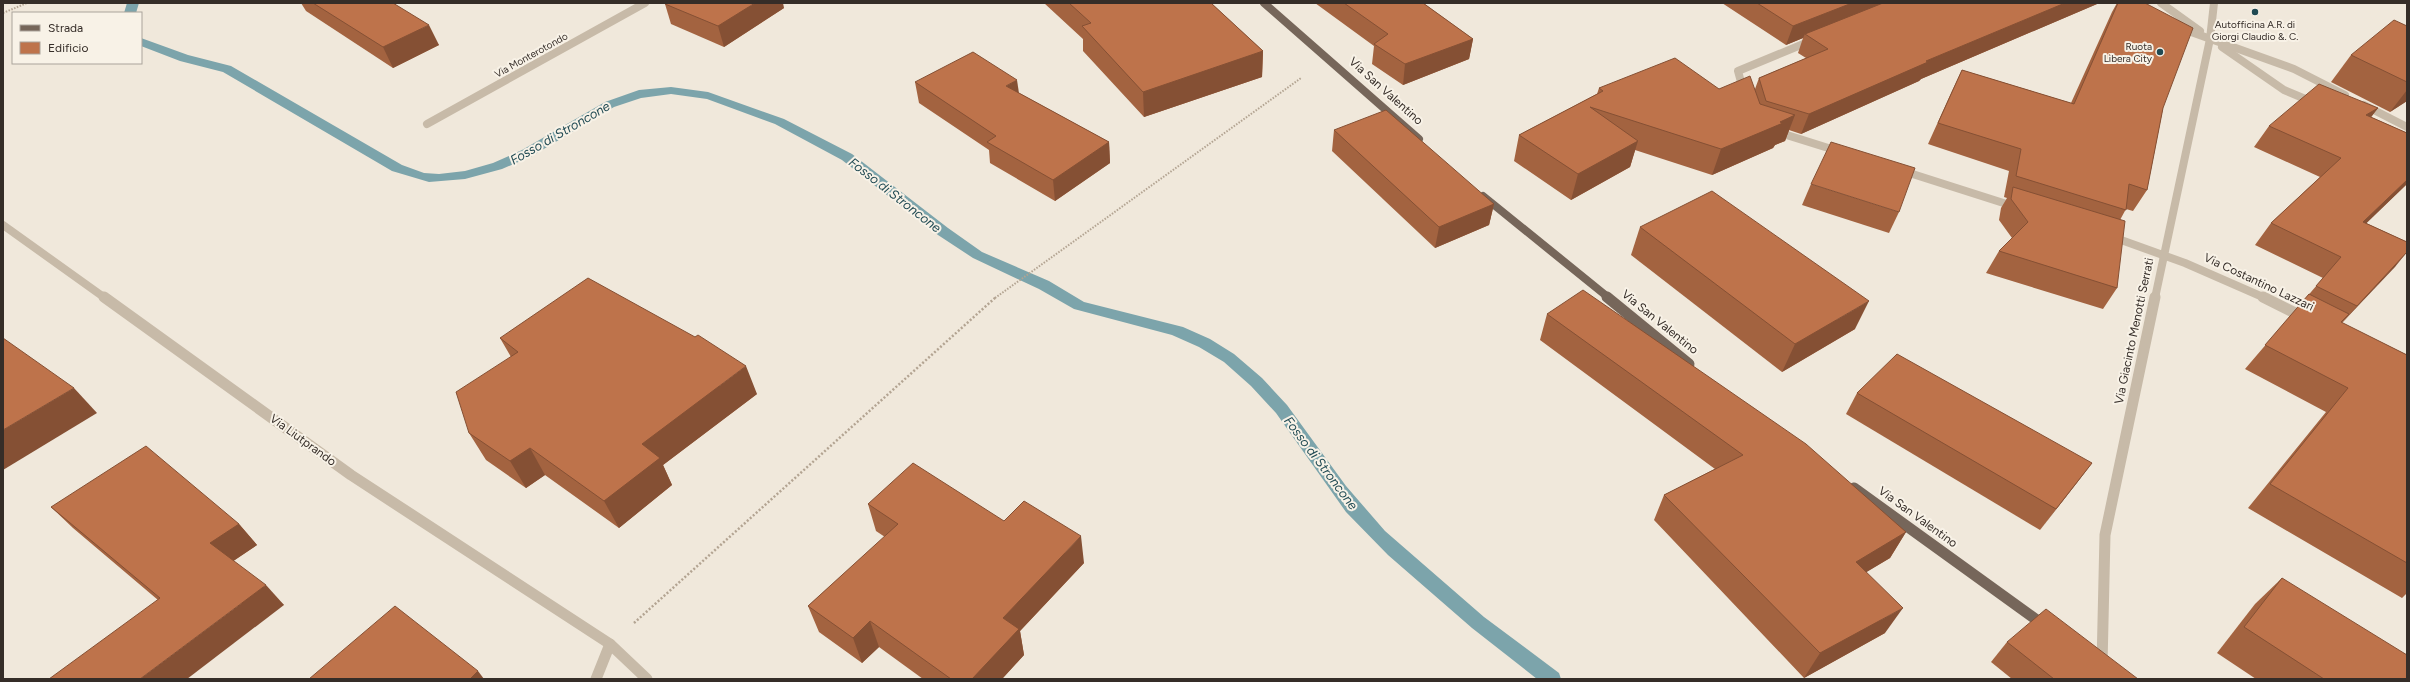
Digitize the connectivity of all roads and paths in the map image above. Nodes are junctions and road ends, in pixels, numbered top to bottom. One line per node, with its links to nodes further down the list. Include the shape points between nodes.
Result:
1 (27, 3): 6 (path)
2 (645, 3): 13 (street, Via Monterotondo)
3 (1264, 3): 10 (main road, Via San Valentino)
4 (2161, 3): 9 (street)
5 (2214, 3): 9 (street, Via Giacinto Menotti Serrati)
6 (3, 12)
7 (2174, 25): 9 (street)
8 (1825, 35): 11 (street, via 1738,71)
9 (2210, 39): 12 (street, via 2284,90); 15 (street, via 2294,69); 23 (street, Via Giacinto Menotti Serrati)
10 (1330, 58): 16 (main road, Via San Valentino); 28 (path, via 1003,291)
11 (1748, 104)
12 (2320, 105)
13 (427, 124)
14 (1762, 127): 17 (street)
15 (2407, 127)
16 (1424, 144)
17 (1853, 156)
18 (1891, 168): 20 (street)
19 (1471, 187): 25 (main road, Via San Valentino)
20 (2027, 210)
21 (3, 226): 28 (street, Via Liutprando, via 351,475)
22 (2103, 234): 23 (street, Via Costantino Lazzari)
23 (2164, 253): 24 (street, Via Costantino Lazzari, via 2227,280); 30 (street, Via Giacinto Menotti Serrati, via 2105,535)
24 (2317, 324)
25 (1699, 372)
26 (1845, 481): 27 (main road, Via San Valentino)
27 (2057, 635)
28 (610, 644): 32 (street); 33 (street, Via Liutprando)
29 (2089, 658): 30 (main road)
30 (2102, 667): 31 (main road)
31 (2113, 675)
32 (596, 679)
33 (647, 679)

